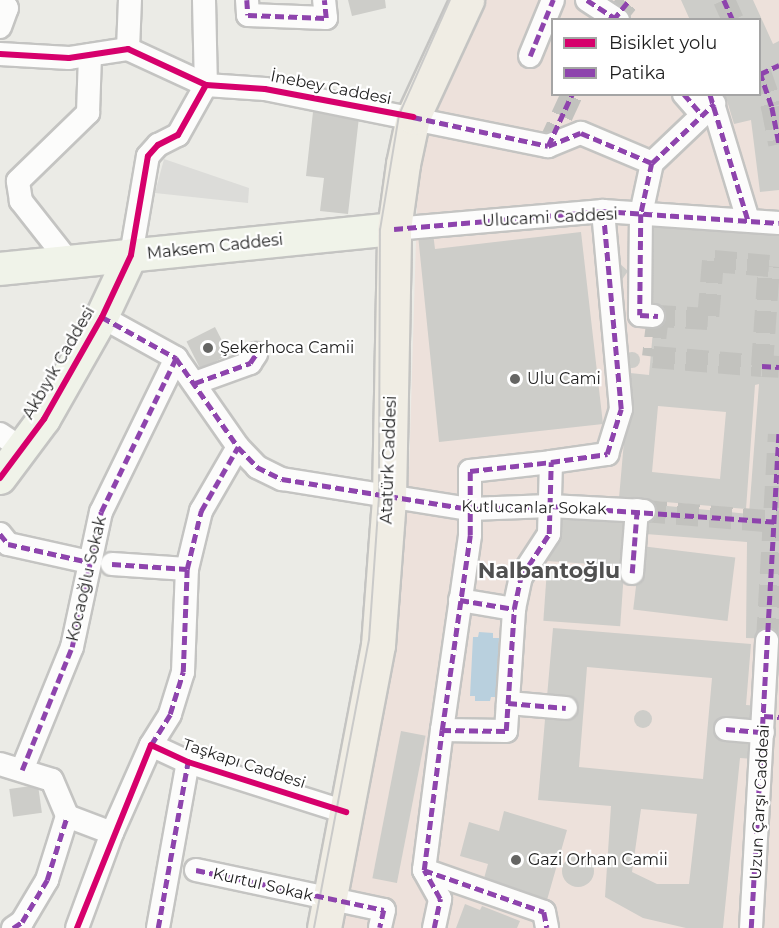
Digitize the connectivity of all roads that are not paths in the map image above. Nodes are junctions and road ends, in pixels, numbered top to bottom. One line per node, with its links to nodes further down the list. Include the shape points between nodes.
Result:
1 (2, 0): 10 (street, via 7,8)
2 (130, 0): 11 (street)
3 (204, 0): 15 (street)
4 (248, 0): 5 (street, via 248,15 326,18)
5 (324, 0)
6 (466, 0): 18 (main road, Atatürk Caddesi)
7 (553, 0): 14 (street)
8 (586, 0): 9 (street)
9 (615, 18)
10 (0, 27)
11 (128, 49): 13 (street); 15 (street, İnebey Caddesi)
12 (0, 54): 13 (street, via 69,58)
13 (90, 55): 26 (street, via 88,113 18,181 21,201)
14 (530, 56)
15 (206, 85): 18 (street, İnebey Caddesi, via 265,89); 25 (street, via 178,135 158,145 148,156)
16 (689, 96): 17 (street)
17 (709, 104): 19 (street); 22 (street)
18 (413, 117): 19 (street, İnebey Caddesi, via 548,146 581,133); 24 (main road, Atatürk Caddesi)
19 (652, 163): 21 (street)
20 (603, 211): 21 (street, Ulucami Caddesi); 24 (street, Ulucami Caddesi); 35 (street, via 621,409 607,454)
21 (641, 214): 22 (street, Ulucami Caddesi); 28 (street, via 640,315)
22 (748, 220): 23 (street, Ulucami Caddesi)
23 (779, 223)
24 (394, 229): 25 (main road, Maksem Caddesi); 37 (main road, Atatürk Caddesi)
25 (131, 255): 26 (main road, Maksem Caddesi); 29 (main road, Akbıyık Caddesi)
26 (69, 262): 27 (main road, Maksem Caddesi)
27 (0, 269)
28 (652, 316)
29 (102, 317): 31 (street); 33 (main road, Akbıyık Caddesi, via 44,419)
30 (256, 354): 32 (street, via 250,363)
31 (176, 358): 32 (street, Kutlucanlar Sokak); 41 (street, Kocaoğlu Sokak, via 101,512)
32 (195, 383): 34 (street, Kutlucanlar Sokak)
33 (11, 441): 36 (main road, Akbıyık Caddesi)
34 (238, 447): 37 (street, Kutlucanlar Sokak, via 257,467 282,479); 43 (street, via 201,511)
35 (551, 462): 38 (street); 39 (street, via 470,471)
36 (0, 478)
37 (390, 498): 39 (street, Kutlucanlar Sokak); 56 (main road, Atatürk Caddesi, via 378,645)
38 (549, 506): 39 (street, Kutlucanlar Sokak); 44 (street, Kutlucanlar Sokak, via 641,510); 46 (street, via 549,534 521,577)
39 (470, 509): 45 (street)
40 (0, 534): 41 (street, via 8,544)
41 (89, 562): 55 (street, Kocaoğlu Sokak, via 72,648)
42 (112, 564): 43 (street)
43 (187, 569): 53 (street, via 183,672 170,714)
44 (632, 573)
45 (460, 600): 46 (street); 52 (street)
46 (514, 609): 48 (street)
47 (767, 640): 50 (street, Uzun Çarşı Caddeai)
48 (508, 703): 49 (street); 52 (street, via 506,731)
49 (566, 708)
50 (769, 722): 51 (street); 68 (street, Uzun Çarşı Caddeai)
51 (726, 729)
52 (442, 730): 60 (street)
53 (151, 745): 54 (street, Taşkapı Caddesi); 58 (street)
54 (188, 762): 56 (street, Taşkapı Caddesi); 64 (street)
55 (11, 767): 57 (street, via 52,780)
56 (346, 812): 61 (main road, Atatürk Caddesi)
57 (67, 816): 58 (street); 62 (street, via 47,880 22,922)
58 (112, 833): 63 (street)
59 (196, 870): 61 (street, Kurtul Sokak)
60 (424, 870): 66 (street, via 440,898); 67 (street, via 544,912)
61 (327, 914): 65 (street, Kurtul Sokak, via 384,910)
62 (13, 928)
63 (77, 928)
64 (158, 928)
65 (380, 928)
66 (434, 928)
67 (547, 928)
68 (751, 928)

